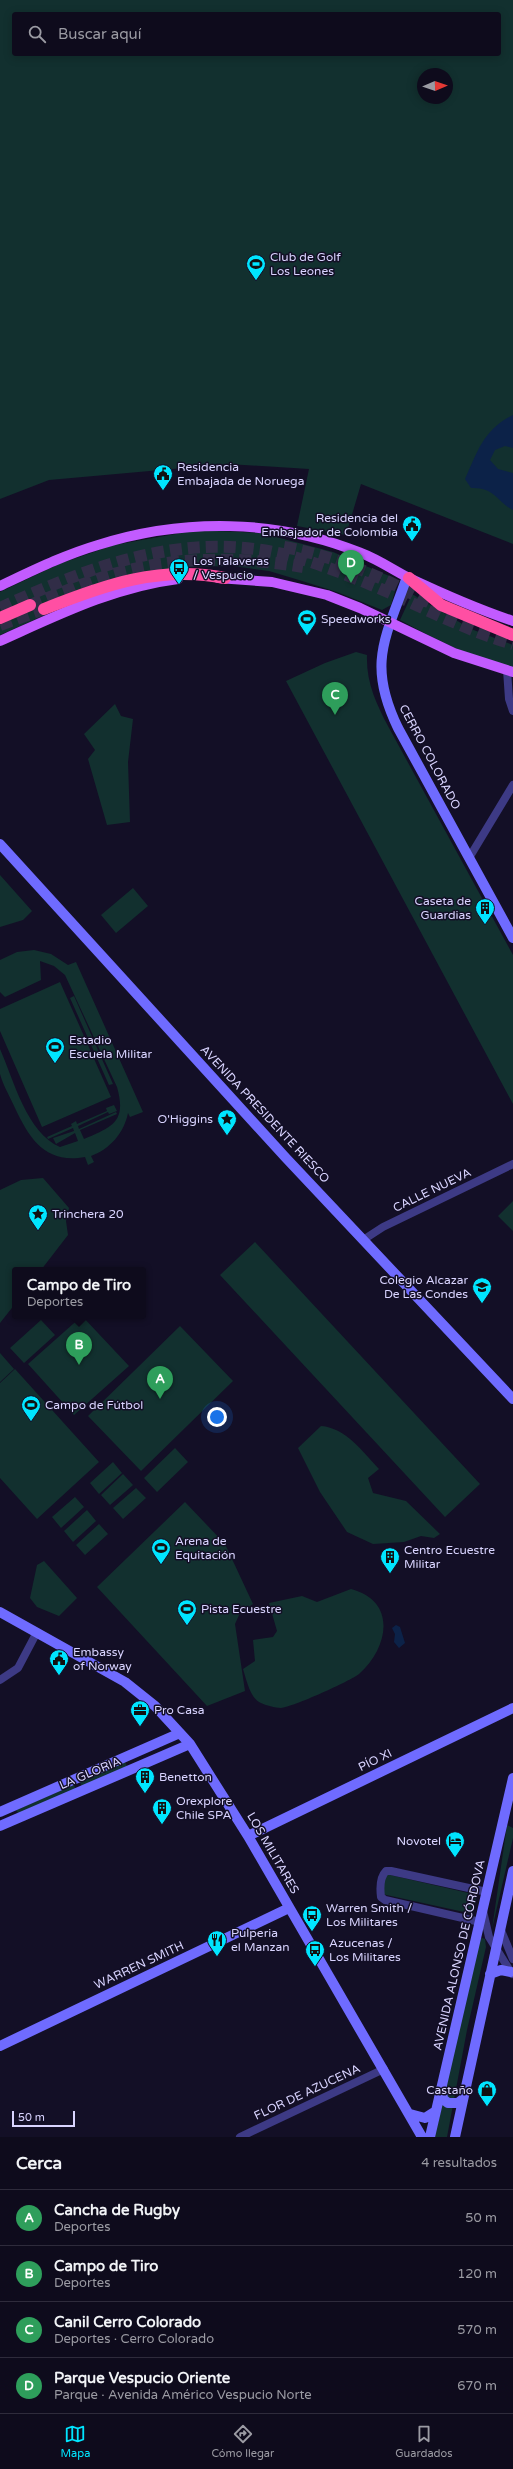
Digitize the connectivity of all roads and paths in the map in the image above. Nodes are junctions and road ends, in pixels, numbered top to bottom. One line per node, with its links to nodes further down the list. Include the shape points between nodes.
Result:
1 (408, 577): 3 (main road, via 363,554 310,536 251,527 207,526 166,529 98,545 72,553); 7 (main road); 8 (main road, CERRO COLORADO); 9 (highway, via 441,605)
2 (225, 578): 5 (highway, via 190,573 142,576 98,588); 8 (main road, via 272,582 310,590 349,603); 10 (main road, via 190,578 157,582 109,594)
3 (0, 586)
4 (30, 605): 6 (highway)
5 (44, 609)
6 (0, 618)
7 (513, 621)
8 (391, 623): 11 (main road, via 454,653); 15 (main road, CERRO COLORADO, via 380,668 388,706)
9 (513, 635)
10 (0, 641)
11 (510, 671): 12 (street, via 509,699)
12 (513, 711)
13 (513, 785): 15 (street)
14 (0, 844): 18 (main road, AVENIDA PRESIDENTE RIESCO)
15 (469, 858): 16 (main road, CERRO COLORADO)
16 (513, 938)
17 (513, 1164): 18 (street, CALLE NUEVA, via 383,1227)
18 (363, 1240): 19 (main road, AVENIDA PRESIDENTE RIESCO)
19 (513, 1399)
20 (0, 1612): 21 (main road, LOS MILITARES)
21 (37, 1632): 22 (street, via 18,1668); 26 (main road, LOS MILITARES, via 125,1682 155,1706)
22 (0, 1680)
23 (513, 1708): 24 (main road, PÍO XI)
24 (503, 1713): 25 (main road); 37 (main road, PÍO XI)
25 (513, 1716)
26 (180, 1733): 27 (main road, LOS MILITARES); 28 (main road, LA GLORIA)
27 (190, 1744): 29 (main road, LA GLORIA); 37 (main road, LOS MILITARES)
28 (128, 1756): 29 (main road); 31 (main road, LA GLORIA)
29 (134, 1768): 32 (main road, LA GLORIA)
30 (513, 1778): 39 (main road, AVENIDA ALONSO DE CÓRDOVA)
31 (76, 1779): 32 (main road); 33 (main road, LA GLORIA)
32 (82, 1791): 35 (main road, LA GLORIA)
33 (11, 1808): 34 (main road, LA GLORIA); 35 (main road)
34 (0, 1812)
35 (16, 1819): 36 (main road, LA GLORIA)
36 (0, 1826)
37 (248, 1836): 40 (main road, LOS MILITARES)
38 (513, 1871): 43 (main road)
39 (487, 1892): 41 (main road, AVENIDA ALONSO DE CÓRDOVA); 42 (street, via 391,1871 383,1874 380,1892 385,1900)
40 (289, 1908): 48 (main road, WARREN SMITH); 49 (main road, LOS MILITARES)
41 (483, 1910): 42 (main road, AVENIDA ALONSO DE CÓRDOVA); 44 (street, via 489,1937)
42 (480, 1922): 50 (main road, AVENIDA ALONSO DE CÓRDOVA)
43 (500, 1928): 44 (main road); 45 (street)
44 (495, 1949): 46 (main road); 47 (street)
45 (513, 1959)
46 (490, 1974): 47 (main road, via 501,1970); 51 (main road)
47 (512, 1974)
48 (0, 2046)
49 (384, 2069): 53 (main road, LOS MILITARES); 54 (street, FLOR DE AZUCENA)
50 (442, 2091): 51 (main road, via 443,2099 448,2103 458,2103); 52 (main road, AVENIDA ALONSO DE CÓRDOVA)
51 (463, 2099): 57 (main road)
52 (436, 2111): 53 (main road, via 425,2118); 56 (main road, AVENIDA ALONSO DE CÓRDOVA)
53 (410, 2114): 55 (main road, LOS MILITARES)
54 (240, 2137)
55 (422, 2137)
56 (430, 2137)
57 (455, 2137)

